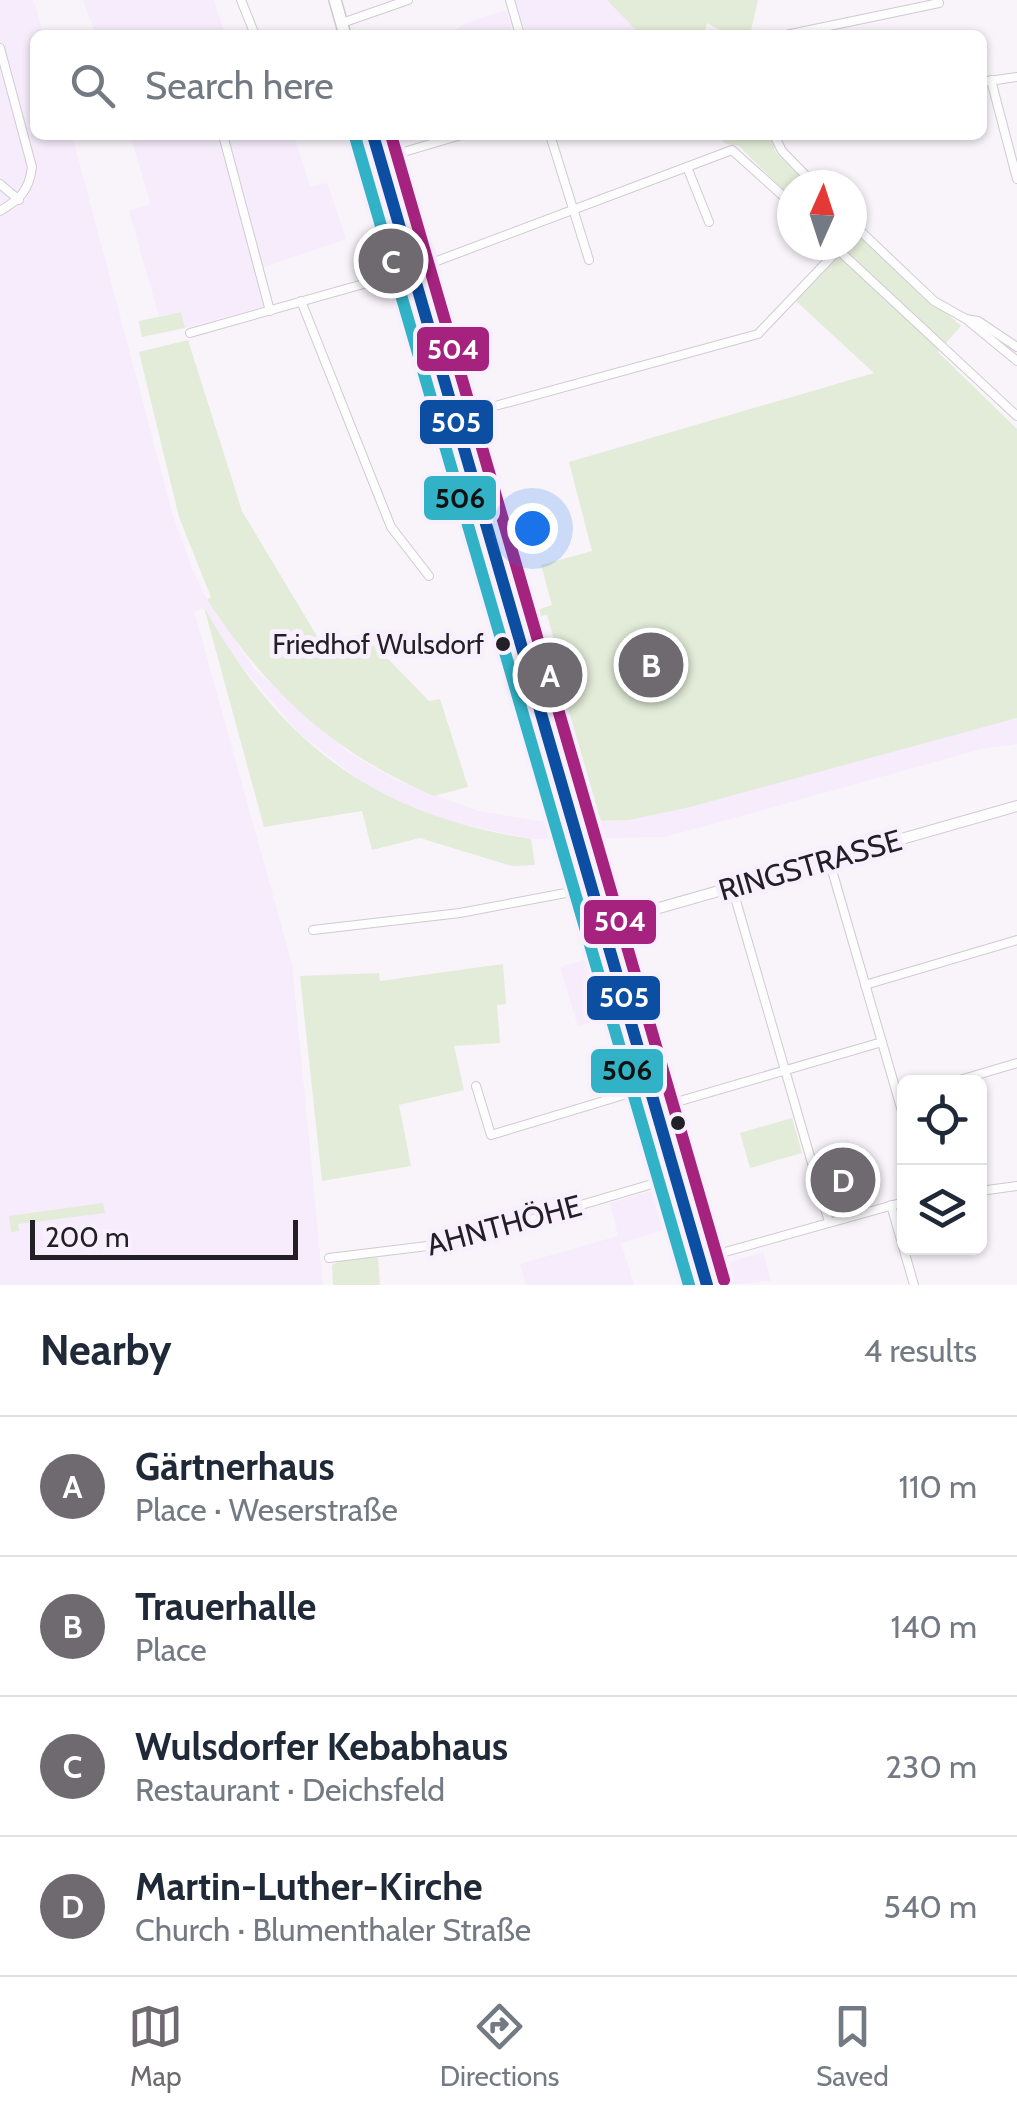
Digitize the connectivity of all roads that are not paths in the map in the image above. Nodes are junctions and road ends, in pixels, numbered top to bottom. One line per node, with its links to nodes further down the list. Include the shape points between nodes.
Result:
1 (241, 0): 7 (street)
2 (335, 0): 6 (main road)
3 (408, 0): 6 (street)
4 (510, 0): 8 (street)
5 (940, 3): 9 (street)
6 (343, 29)
7 (253, 30)
8 (519, 30)
9 (810, 30)
10 (0, 48): 11 (street)
11 (4, 76): 26 (street, via 32,167)
12 (1017, 77): 13 (street)
13 (987, 81)
14 (987, 84): 23 (street)
15 (224, 140): 36 (street)
16 (374, 140): 20 (main road)
17 (444, 140): 20 (street)
18 (551, 140): 28 (street)
19 (776, 140): 22 (street)
20 (380, 159): 34 (main road)
21 (687, 167): 25 (street, via 732,150); 28 (street); 29 (street)
22 (800, 170)
23 (1017, 179)
24 (0, 184): 26 (street)
25 (777, 190)
26 (20, 200): 27 (street)
27 (0, 211)
28 (571, 212): 31 (street); 34 (street)
29 (709, 222)
30 (867, 237): 37 (street, via 934,301)
31 (590, 260)
32 (825, 260): 42 (street, via 758,334)
33 (849, 260): 41 (street)
34 (413, 270): 35 (street); 42 (main road)
35 (301, 302): 36 (street); 43 (street, via 390,527)
36 (270, 311): 38 (street)
37 (966, 319): 39 (street); 40 (street)
38 (190, 333)
39 (1017, 347)
40 (1017, 361)
41 (1017, 416)
42 (455, 417): 46 (main road)
43 (429, 576)
44 (1017, 806): 45 (street, RINGSTRASSE)
45 (828, 860): 47 (street, RINGSTRASSE); 51 (street)
46 (592, 888): 48 (main road); 49 (street, via 460,913)
47 (732, 888): 48 (street, RINGSTRASSE); 54 (street)
48 (603, 924): 58 (main road)
49 (312, 930)
50 (1017, 940): 51 (street)
51 (866, 985): 52 (street)
52 (882, 1042): 54 (street); 56 (street)
53 (1017, 1063): 55 (street)
54 (783, 1070): 59 (street); 65 (street)
55 (977, 1075)
56 (897, 1084)
57 (476, 1086): 58 (street, via 491,1135)
58 (650, 1087): 59 (main road)
59 (656, 1108): 60 (main road)
60 (676, 1177): 66 (street, AHNTHÖHE, via 452,1244); 67 (main road)
61 (1017, 1186): 62 (street)
62 (987, 1190)
63 (897, 1204): 64 (street)
64 (891, 1206): 65 (street); 69 (street)
65 (829, 1222): 67 (street)
66 (329, 1258)
67 (700, 1260): 68 (main road)
68 (707, 1285)
69 (914, 1285)

